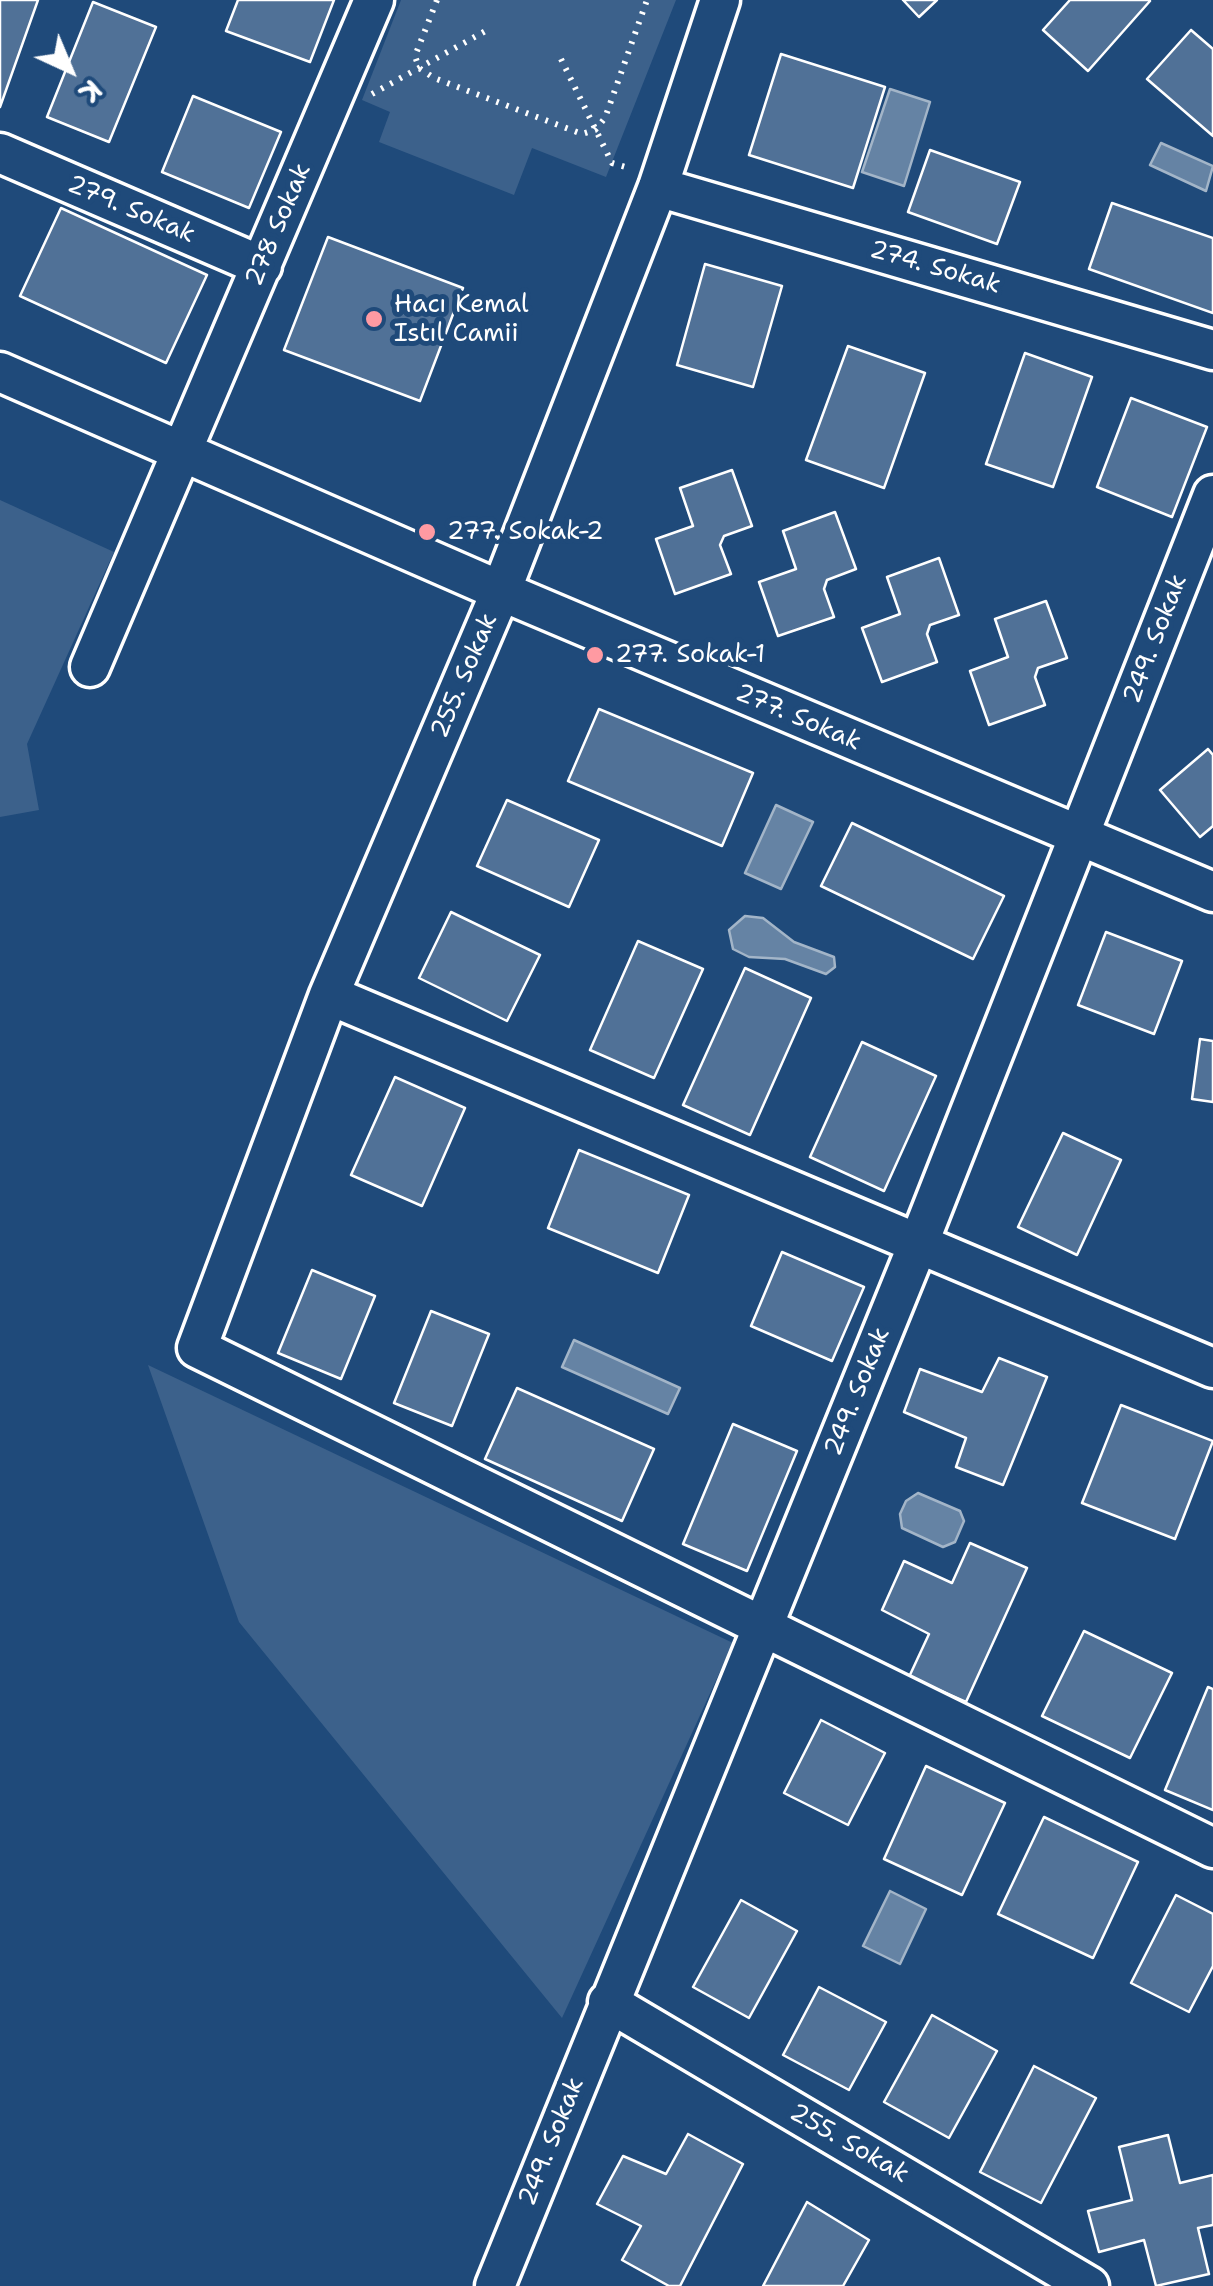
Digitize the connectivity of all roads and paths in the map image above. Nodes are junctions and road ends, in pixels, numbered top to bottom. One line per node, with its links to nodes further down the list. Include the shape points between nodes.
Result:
1 (374, 0): 8 (street, 278 Sokak)
2 (437, 0): 7 (path, via 414,56)
3 (648, 0): 9 (path)
4 (720, 0): 11 (street, 255. Sokak)
5 (489, 29): 7 (path)
6 (561, 59): 9 (path)
7 (419, 68): 8 (path, via 362,100); 9 (path, via 582,134)
8 (336, 90): 12 (street, 278 Sokak)
9 (595, 130): 11 (path, via 612,163)
10 (0, 153): 12 (street, 279. Sokak)
11 (659, 183): 13 (street, 274. Sokak); 17 (street, 255. Sokak)
12 (262, 266): 15 (street, 278 Sokak)
13 (1213, 350)
14 (0, 372): 15 (street, 277. Sokak)
15 (183, 450): 17 (street, 277. Sokak); 18 (street, 278 Sokak)
16 (1213, 495): 19 (street, 249. Sokak)
17 (502, 591): 19 (street, 277. Sokak); 21 (street, 255. Sokak)
18 (90, 667)
19 (1078, 838): 20 (street, 277. Sokak); 22 (street, 249. Sokak)
20 (1213, 892)
21 (329, 995): 22 (street); 24 (street, 255. Sokak, via 197,1348)
22 (919, 1242): 23 (street); 24 (street, 249. Sokak)
23 (1213, 1368)
24 (765, 1624): 25 (street); 26 (street, 249. Sokak)
25 (1213, 1848)
26 (608, 2002): 27 (street, 249. Sokak); 28 (street, 255. Sokak)
27 (495, 2286)
28 (1090, 2286)

